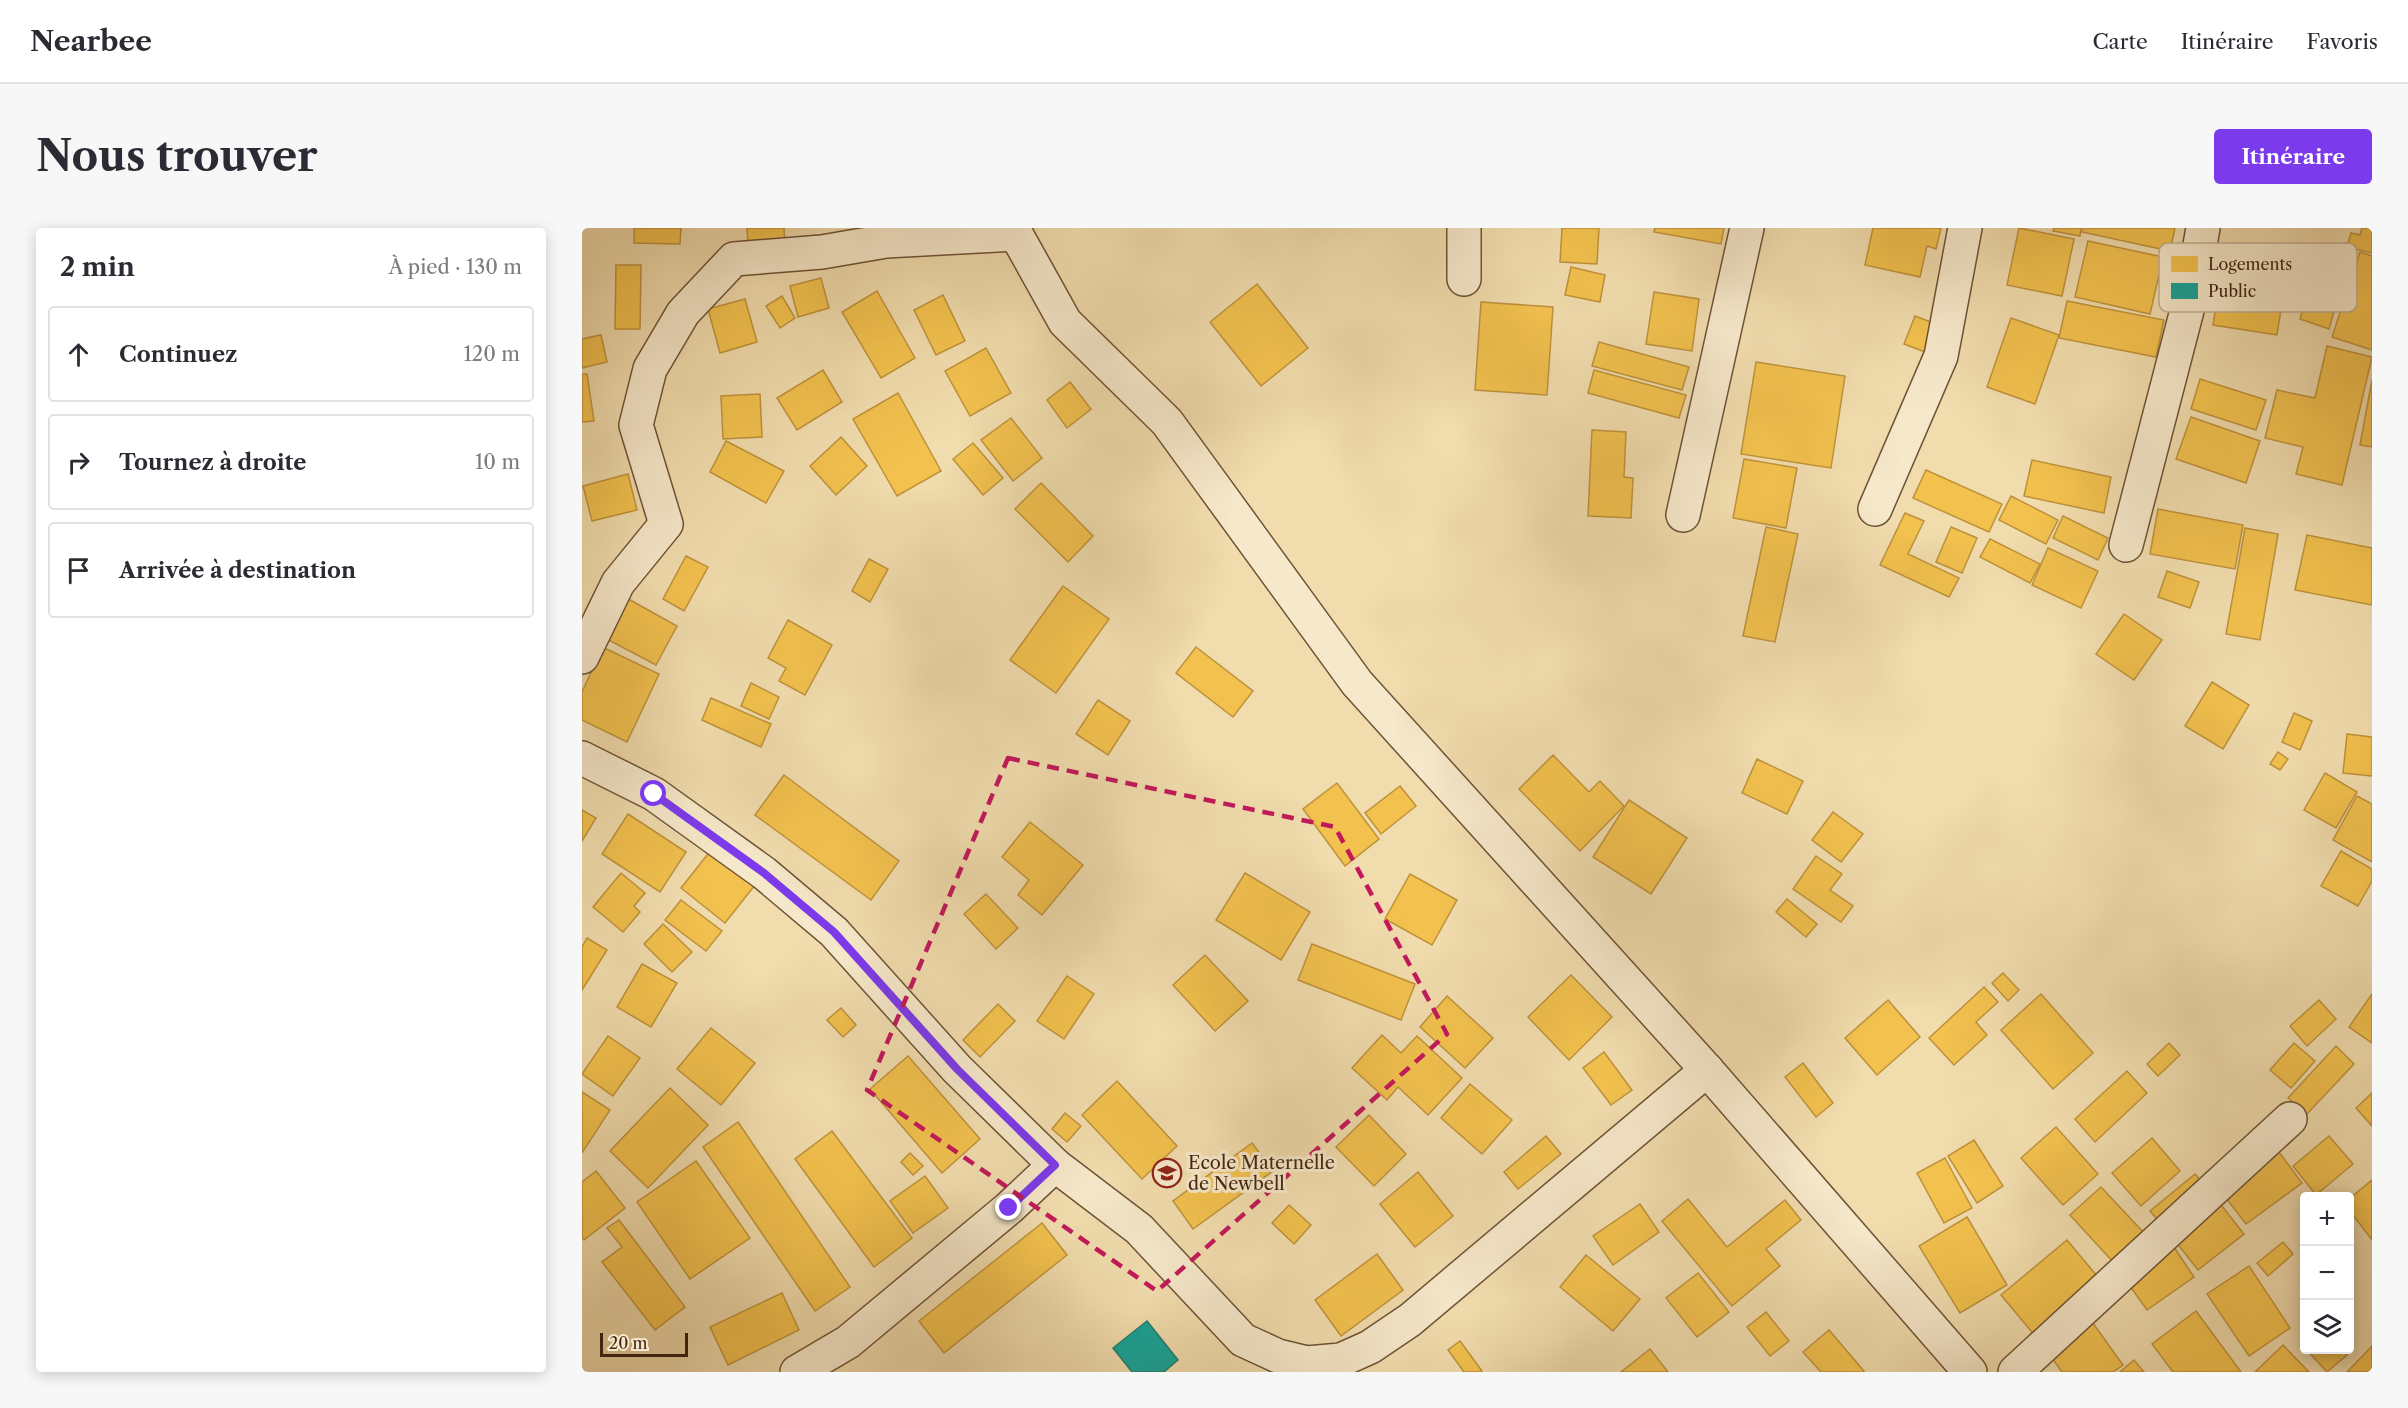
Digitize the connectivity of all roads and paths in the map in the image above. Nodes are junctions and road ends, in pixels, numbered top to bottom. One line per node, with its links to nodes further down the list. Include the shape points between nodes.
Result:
1 (1464, 228): 7 (street)
2 (1747, 228): 10 (street)
3 (1965, 228): 9 (street, via 1941,356)
4 (2203, 228): 6 (street)
5 (1016, 231): 12 (street, via 734,259 684,313 650,369 636,425 666,524 618,583); 14 (street, via 1065,322 1167,422 1357,683)
6 (2200, 243)
7 (1464, 279)
8 (2187, 312): 11 (street)
9 (1875, 509)
10 (1683, 515)
11 (2126, 545)
12 (582, 657)
13 (582, 758): 16 (street, via 654,794 764,873 834,932 957,1069)
14 (1707, 1070): 17 (street, via 1410,1320 1370,1347 1341,1360); 19 (street)
15 (2290, 1119): 20 (street)
16 (1055, 1165): 17 (street, via 1139,1228 1243,1340); 18 (street, via 848,1342)
17 (1280, 1367)
18 (797, 1372)
19 (1970, 1372)
20 (2015, 1372)

